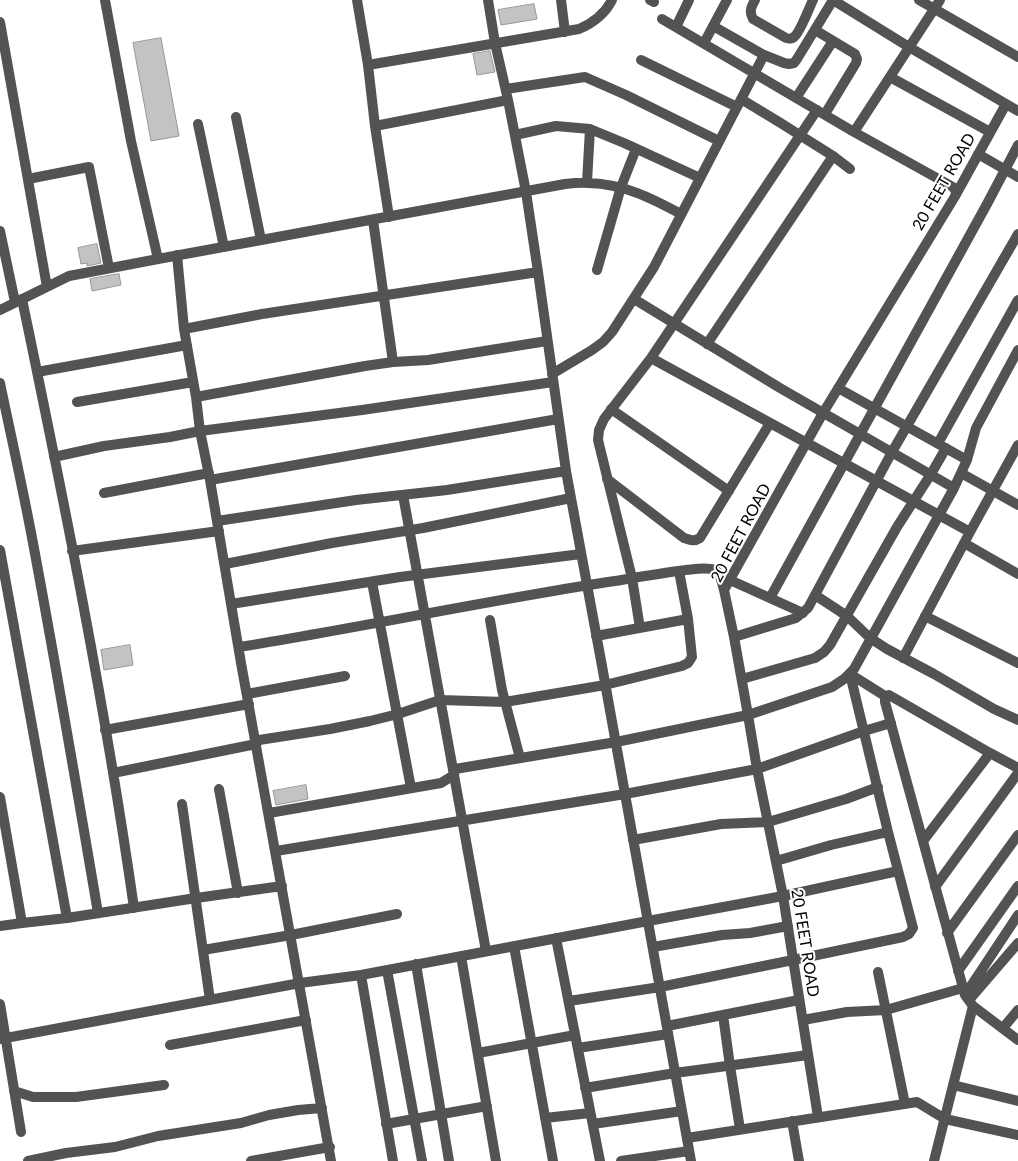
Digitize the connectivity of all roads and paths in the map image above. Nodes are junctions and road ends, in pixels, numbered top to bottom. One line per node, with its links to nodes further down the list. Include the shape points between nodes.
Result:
1 (105, 0): 64 (street, via 131,141)
2 (357, 0): 25 (street)
3 (488, 0): 19 (street)
4 (561, 0): 17 (street)
5 (612, 0): 17 (street, via 590,24)
6 (689, 0): 15 (street)
7 (727, 0): 14 (street)
8 (755, 0): 9 (street, via 750,9 753,19 791,39 796,36)
9 (813, 0)
10 (919, 0): 11 (street)
11 (938, 4): 21 (street); 23 (street)
12 (662, 19): 15 (street)
13 (0, 22): 51 (street)
14 (713, 26): 20 (street); 22 (street)
15 (676, 27): 20 (street)
16 (815, 30): 18 (street); 21 (street, via 833,0); 22 (street, via 794,62 784,63)
17 (565, 32): 19 (street)
18 (833, 41): 29 (street); 33 (street, via 855,54 857,59)
19 (495, 43): 25 (street); 28 (street)
20 (704, 44): 26 (street)
21 (909, 47): 27 (street); 32 (street)
22 (764, 55): 26 (street)
23 (1018, 57)
24 (641, 60): 31 (street)
25 (368, 65): 36 (street)
26 (755, 73): 29 (street); 31 (street)
27 (890, 77): 38 (street); 39 (street)
28 (506, 89): 30 (street); 42 (street, via 585,77)
29 (796, 98): 33 (street)
30 (508, 100): 36 (street); 40 (street)
31 (739, 103): 41 (street); 42 (street)
32 (1014, 106): 39 (street, 20 FEET ROAD)
33 (821, 112): 38 (street); 41 (street)
34 (236, 117): 61 (street)
35 (198, 124): 62 (street)
36 (375, 126): 57 (street)
37 (590, 129): 40 (street, via 556,126); 44 (street); 52 (street)
38 (854, 132): 55 (street, via 953,187)
39 (990, 132): 45 (street, 20 FEET ROAD)
40 (515, 135): 54 (street)
41 (800, 136): 46 (street); 74 (street)
42 (719, 142): 50 (street)
43 (1018, 145): 48 (street)
44 (636, 149): 50 (street); 53 (street)
45 (978, 154): 48 (street); 55 (street, 20 FEET ROAD)
46 (833, 156): 47 (street); 77 (street)
47 (850, 169)
48 (1005, 170): 49 (street); 89 (street)
49 (1018, 177)
50 (700, 178): 56 (street)
51 (28, 179): 65 (street, via 89,167); 68 (street)
52 (587, 182): 53 (street); 54 (street)
53 (621, 187): 56 (street); 66 (street)
54 (526, 192): 57 (street); 67 (street)
55 (957, 193): 86 (street, 20 FEET ROAD)
56 (681, 214): 70 (street)
57 (389, 217): 58 (street)
58 (374, 220): 61 (street); 69 (street)
59 (0, 231): 72 (street)
60 (1017, 238): 94 (street)
61 (261, 240): 62 (street)
62 (224, 247): 63 (street)
63 (176, 255): 64 (street); 75 (street)
64 (158, 259): 65 (street)
65 (109, 268): 68 (street, via 69,276)
66 (597, 270)
67 (538, 272): 69 (street); 76 (street)
68 (47, 287): 72 (street)
69 (385, 295): 75 (street); 81 (street)
70 (634, 300): 74 (street); 83 (street, via 603,342)
71 (1018, 300): 99 (street, via 941,438)
72 (19, 301): 73 (street); 82 (street)
73 (0, 310)
74 (673, 323): 77 (street); 80 (street)
75 (184, 329): 78 (street)
76 (548, 341): 81 (street, via 428,360); 83 (street)
77 (707, 344): 91 (street)
78 (187, 345): 82 (street); 84 (street)
79 (1018, 350): 102 (street, via 976,428)
80 (651, 358): 90 (street); 93 (street)
81 (393, 362): 87 (street)
82 (37, 372): 101 (street)
83 (553, 378): 92 (street); 95 (street, via 362,410)
84 (194, 382): 87 (street); 88 (street)
85 (0, 383): 198 (street, via 33,541)
86 (838, 388): 89 (street); 91 (street, 20 FEET ROAD)
87 (196, 397): 95 (street)
88 (77, 402)
89 (875, 408): 94 (street); 96 (street)
90 (611, 410): 108 (street, via 599,430 598,440); 112 (street)
91 (823, 413): 96 (street); 97 (street, 20 FEET ROAD)
92 (558, 419): 104 (street); 107 (street)
93 (770, 423): 97 (street); 112 (street)
94 (907, 427): 99 (street); 100 (street)
95 (200, 431): 101 (street); 107 (street)
96 (861, 434): 100 (street); 103 (street)
97 (806, 443): 103 (street); 131 (street, 20 FEET ROAD)
98 (1018, 445): 111 (street)
99 (941, 446): 102 (street); 106 (street)
100 (892, 452): 106 (street); 109 (street)
101 (54, 457): 124 (street)
102 (967, 460): 105 (street)
103 (844, 464): 109 (street); 136 (street)
104 (566, 471): 114 (street); 115 (street)
105 (961, 473): 110 (street); 111 (street)
106 (931, 474): 110 (street); 116 (street)
107 (209, 477): 113 (street); 119 (street)
108 (607, 479): 112 (street, via 684,538 696,541); 130 (street)
109 (877, 481): 116 (street); 135 (street)
110 (954, 488): 118 (street)
111 (993, 490): 117 (street); 121 (street)
112 (729, 491)
113 (104, 493)
114 (403, 495): 119 (street, via 356,500); 120 (street)
115 (571, 498): 120 (street); 125 (street)
116 (913, 502): 118 (street); 140 (street)
117 (1018, 505)
118 (939, 514): 121 (street); 148 (street)
119 (218, 526): 124 (street); 126 (street)
120 (409, 530): 126 (street); 129 (street)
121 (970, 532): 122 (street)
122 (964, 543): 128 (street); 141 (street)
123 (0, 550): 201 (street)
124 (72, 551): 164 (street)
125 (581, 554): 129 (street); 133 (street)
126 (224, 564): 137 (street)
127 (679, 571): 130 (street); 134 (street, via 716,570); 142 (street)
128 (1018, 574)
129 (417, 575): 132 (street); 139 (street)
130 (632, 578): 133 (street); 145 (street)
131 (730, 580): 134 (street, 20 FEET ROAD); 136 (street)
132 (372, 582): 137 (street); 144 (street)
133 (587, 585): 139 (street); 146 (street)
134 (724, 590): 147 (street, 20 FEET ROAD)
135 (815, 595): 138 (street); 140 (street)
136 (770, 598): 138 (street)
137 (231, 604): 149 (street)
138 (803, 613): 147 (street)
139 (424, 614): 144 (street); 158 (street)
140 (846, 616): 148 (street); 154 (street, via 830,645 820,655)
141 (925, 616): 150 (street); 151 (street)
142 (688, 619): 145 (street); 155 (street, via 692,657 688,663)
143 (490, 620): 159 (street)
144 (380, 622): 149 (street); 160 (street)
145 (640, 628): 146 (street)
146 (596, 636): 155 (street)
147 (734, 637): 154 (street, 20 FEET ROAD)
148 (870, 638): 150 (street); 152 (street)
149 (239, 647): 157 (street)
150 (903, 658): 162 (street)
151 (1018, 663)
152 (850, 674): 156 (street); 161 (street, via 832,687); 165 (street)
153 (345, 676): 157 (street)
154 (742, 680): 161 (street, 20 FEET ROAD)
155 (606, 686): 159 (street); 166 (street)
156 (885, 696): 163 (street); 168 (street, via 889,695)
157 (248, 699): 164 (street); 167 (street)
158 (440, 700): 159 (street); 160 (street); 174 (street)
159 (505, 702): 169 (street)
160 (398, 714): 167 (street, via 259,740); 176 (street)
161 (748, 715): 166 (street); 171 (street, 20 FEET ROAD)
162 (1018, 720)
163 (891, 723): 165 (street); 187 (street)
164 (105, 730): 172 (street)
165 (864, 731): 171 (street); 175 (street)
166 (616, 742): 169 (street); 178 (street)
167 (256, 744): 172 (street); 181 (street)
168 (990, 753): 170 (street); 187 (street)
169 (520, 758): 174 (street, via 455,769)
170 (1018, 768)
171 (757, 769): 178 (street); 183 (street, 20 FEET ROAD)
172 (113, 773): 197 (street)
173 (1018, 773): 193 (street)
174 (454, 776): 176 (street, via 441,783); 182 (street)
175 (878, 787): 183 (street); 184 (street)
176 (411, 788): 181 (street)
177 (219, 789): 194 (street)
178 (625, 794): 182 (street); 186 (street)
179 (0, 797): 203 (street)
180 (182, 804): 196 (street)
181 (269, 813): 188 (street)
182 (462, 820): 188 (street); 213 (street)
183 (768, 822): 186 (street, via 721,824); 189 (street, 20 FEET ROAD)
184 (888, 832): 189 (street); 190 (street)
185 (1018, 835): 206 (street)
186 (633, 840): 202 (street)
187 (923, 841): 193 (street)
188 (276, 852): 191 (street)
189 (776, 861): 195 (street, 20 FEET ROAD)
190 (898, 871): 195 (street); 215 (street, via 913,928 909,934)
191 (282, 886): 194 (street); 207 (street)
192 (1018, 886): 218 (street)
193 (935, 887): 206 (street)
194 (238, 893): 196 (street)
195 (783, 896): 202 (street); 205 (street, 20 FEET ROAD)
196 (196, 898): 197 (street); 212 (street)
197 (134, 908): 198 (street)
198 (98, 913): 201 (street)
199 (397, 914): 207 (street)
200 (1018, 916): 223 (street)
201 (67, 918): 203 (street)
202 (648, 921): 208 (street); 211 (street)
203 (22, 923): 204 (street)
204 (0, 926)
205 (788, 926): 211 (street); 215 (street, 20 FEET ROAD)
206 (948, 933): 218 (street)
207 (291, 935): 212 (street); 221 (street)
208 (556, 938): 210 (street); 226 (street)
209 (1018, 943): 223 (street)
210 (514, 946): 213 (street); 238 (street)
211 (653, 948): 222 (street)
212 (203, 950): 224 (street)
213 (486, 951): 214 (street)
214 (461, 956): 216 (street); 241 (street)
215 (793, 960): 222 (street); 225 (street, 20 FEET ROAD)
216 (416, 964): 217 (street); 256 (street)
217 (386, 970): 220 (street); 258 (street)
218 (958, 971): 223 (street)
219 (878, 972): 228 (street)
220 (361, 974): 221 (street); 262 (street)
221 (300, 983): 224 (street); 231 (street)
222 (660, 986): 226 (street); 234 (street)
223 (968, 995): 228 (street); 233 (street); 247 (street)
224 (210, 1000): 236 (street)
225 (799, 1000): 230 (street); 232 (street, 20 FEET ROAD)
226 (569, 1001): 235 (street)
227 (0, 1004): 236 (street)
228 (886, 1010): 232 (street, via 847,1012); 251 (street)
229 (1018, 1010): 233 (street)
230 (723, 1015): 234 (street); 244 (street)
231 (306, 1020): 239 (street); 253 (street)
232 (803, 1020): 242 (street, 20 FEET ROAD)
233 (1002, 1028): 237 (street)
234 (667, 1030): 240 (street); 245 (street)
235 (575, 1035): 238 (street); 240 (street)
236 (3, 1038): 243 (street)
237 (1018, 1040)
238 (532, 1043): 241 (street); 259 (street)
239 (170, 1045)
240 (578, 1048): 248 (street)
241 (478, 1053): 252 (street)
242 (808, 1055): 244 (street); 257 (street, 20 FEET ROAD)
243 (5, 1065): 249 (street)
244 (730, 1066): 245 (street); 264 (street)
245 (675, 1073): 248 (street); 254 (street)
246 (164, 1085): 249 (street, via 76,1097 33,1097)
247 (953, 1085): 250 (street); 260 (street)
248 (585, 1088): 255 (street)
249 (14, 1090): 265 (street)
250 (1018, 1101)
251 (905, 1104): 257 (street); 260 (street, via 917,1102)
252 (487, 1106): 256 (street); 276 (street)
253 (322, 1108): 268 (street); 270 (street)
254 (682, 1111): 263 (street); 267 (street)
255 (590, 1113): 259 (street); 263 (street)
256 (441, 1114): 258 (street); 275 (street)
257 (818, 1117): 261 (street)
258 (414, 1118): 262 (street); 274 (street)
259 (545, 1118): 277 (street)
260 (945, 1119): 266 (street); 281 (street)
261 (792, 1122): 264 (street); 280 (street)
262 (386, 1124): 273 (street)
263 (592, 1124): 278 (street)
264 (740, 1129): 267 (street)
265 (21, 1132)
266 (1018, 1135)
267 (687, 1138): 269 (street)
268 (330, 1147): 271 (street); 272 (street)
269 (690, 1156): 279 (street)
270 (28, 1161)
271 (253, 1161)
272 (331, 1161)
273 (393, 1161)
274 (422, 1161)
275 (449, 1161)
276 (496, 1161)
277 (553, 1161)
278 (600, 1161)
279 (621, 1161)
280 (799, 1161)
281 (934, 1161)

